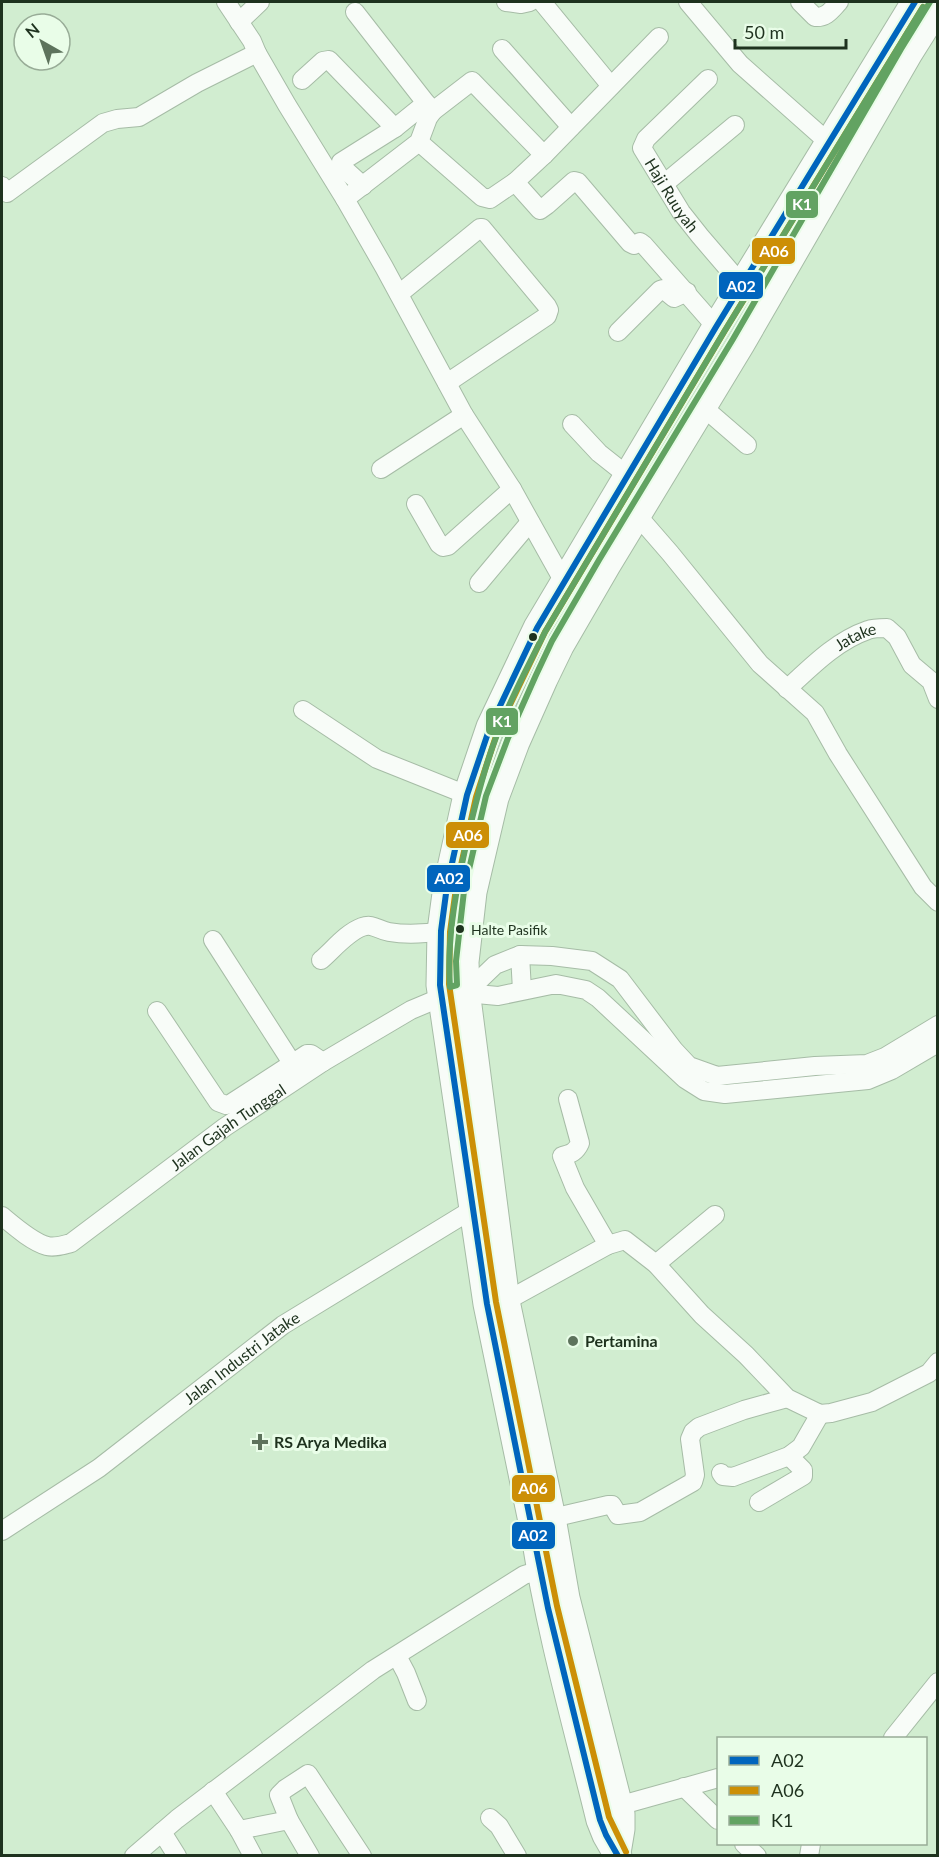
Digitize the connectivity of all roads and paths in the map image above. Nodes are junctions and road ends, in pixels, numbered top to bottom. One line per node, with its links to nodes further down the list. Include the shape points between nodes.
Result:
1 (226, 2): 12 (street)
2 (260, 2): 12 (street)
3 (506, 2): 4 (street)
4 (530, 2)
5 (542, 2): 18 (street)
6 (688, 2): 24 (street, via 740,64)
7 (800, 2): 8 (street, via 816,17 822,17)
8 (839, 2)
9 (915, 2): 24 (highway)
10 (938, 7): 37 (highway)
11 (355, 12): 19 (street)
12 (239, 22): 15 (street)
13 (659, 38): 18 (street)
14 (502, 49): 21 (street)
15 (257, 53): 28 (street, via 139,117 103,123 7,193); 30 (street)
16 (708, 79): 27 (street, Haji Ruuyah, via 643,144 644,153)
17 (302, 80): 22 (street, via 329,60)
18 (611, 86): 21 (street)
19 (430, 107): 22 (street); 23 (street); 25 (street, via 472,81)
20 (735, 125): 27 (street)
21 (571, 127): 25 (street)
22 (395, 128): 29 (street, via 341,162)
23 (419, 142): 26 (street, via 486,199); 29 (street)
24 (828, 142): 31 (highway)
25 (544, 155): 26 (street)
26 (514, 182): 32 (street, via 540,210 571,183 578,183 630,243 642,243)
27 (664, 184): 31 (street, Haji Ruuyah, via 693,228)
28 (2, 186)
29 (363, 186): 30 (street)
30 (345, 199): 33 (street)
31 (742, 285): 34 (highway)
32 (687, 292): 34 (street); 35 (street, via 674,298 660,290)
33 (399, 294): 36 (street); 36 (street, via 482,228 547,306 547,316)
34 (716, 327): 42 (highway)
35 (618, 332)
36 (447, 383): 38 (street)
37 (703, 407): 40 (street); 45 (highway)
38 (464, 415): 41 (street); 43 (street)
39 (572, 423): 42 (street, via 599,453)
40 (747, 445)
41 (381, 469)
42 (621, 487): 45 (street); 48 (highway)
43 (512, 489): 44 (street, via 443,547); 46 (street)
44 (416, 504)
45 (637, 514): 49 (highway); 50 (street, via 760,664)
46 (530, 522): 47 (street); 48 (street)
47 (478, 583)
48 (564, 584): 49 (street); 53 (highway, via 537,628 490,727)
49 (582, 608): 60 (highway, via 544,679 495,798 473,892 465,962)
50 (787, 689): 51 (street, Jatake, via 842,643 869,629 887,628 897,637 912,665 931,681); 54 (street, via 823,724 923,887)
51 (938, 699)
52 (303, 710): 53 (street, via 376,759)
53 (467, 795): 55 (highway)
54 (938, 902)
55 (441, 931): 58 (street, via 393,933 364,926); 60 (highway, via 440,960)
56 (213, 940): 65 (street)
57 (520, 955): 59 (street); 60 (street, via 495,965); 66 (street, via 592,961 620,979 674,1050 689,1066 703,1072 717,1076 815,1066)
58 (321, 960)
59 (522, 990): 60 (street, via 498,996); 66 (street, via 556,984 586,990 685,1079 704,1091 725,1094)
60 (454, 995): 64 (street, Jalan Gajah Tunggal, via 404,1014); 68 (highway); 68 (highway, via 488,1161)
61 (158, 1011): 65 (street, via 222,1104 230,1104)
62 (938, 1025): 66 (street)
63 (938, 1043): 66 (street, via 892,1070)
64 (323, 1062): 65 (street, via 307,1054); 70 (street, Jalan Gajah Tunggal, via 225,1127 71,1243 46,1246)
65 (292, 1064)
66 (867, 1072)
67 (568, 1099): 71 (street, via 580,1143 577,1150 562,1156 575,1188)
68 (483, 1206): 73 (highway); 81 (street, Jalan Industri Jatake, via 283,1325 99,1468)
69 (715, 1215): 72 (street)
70 (2, 1216)
71 (608, 1245): 72 (street, via 628,1241); 73 (street)
72 (656, 1264): 75 (street)
73 (496, 1302): 80 (highway); 82 (highway)
74 (935, 1372): 76 (street, via 872,1402)
75 (787, 1398): 76 (street); 80 (street, via 699,1427 690,1439 693,1482 640,1512 618,1515 608,1505)
76 (819, 1414): 77 (street, via 805,1442)
77 (789, 1456): 78 (street, via 733,1477); 79 (street, via 803,1470 803,1476)
78 (721, 1473)
79 (759, 1502)
80 (552, 1518): 90 (highway, via 566,1598)
81 (2, 1531)
82 (540, 1570): 83 (street, via 524,1575); 97 (highway, via 600,1820)
83 (397, 1656): 85 (street); 89 (street)
84 (938, 1682): 86 (street)
85 (417, 1701)
86 (894, 1737)
87 (717, 1778): 88 (street)
88 (684, 1787): 90 (street); 92 (street)
89 (213, 1791): 94 (street); 95 (street)
90 (618, 1806): 97 (highway)
91 (490, 1818): 103 (street)
92 (717, 1819)
93 (289, 1820): 94 (street); 101 (street); 102 (street, via 279,1795 308,1774)
94 (239, 1830): 100 (street)
95 (162, 1832): 98 (street); 99 (street)
96 (745, 1845): 104 (street)
97 (618, 1854)
98 (134, 1856)
99 (177, 1856)
100 (254, 1856)
101 (310, 1856)
102 (363, 1856)
103 (517, 1856)
104 (757, 1856)

